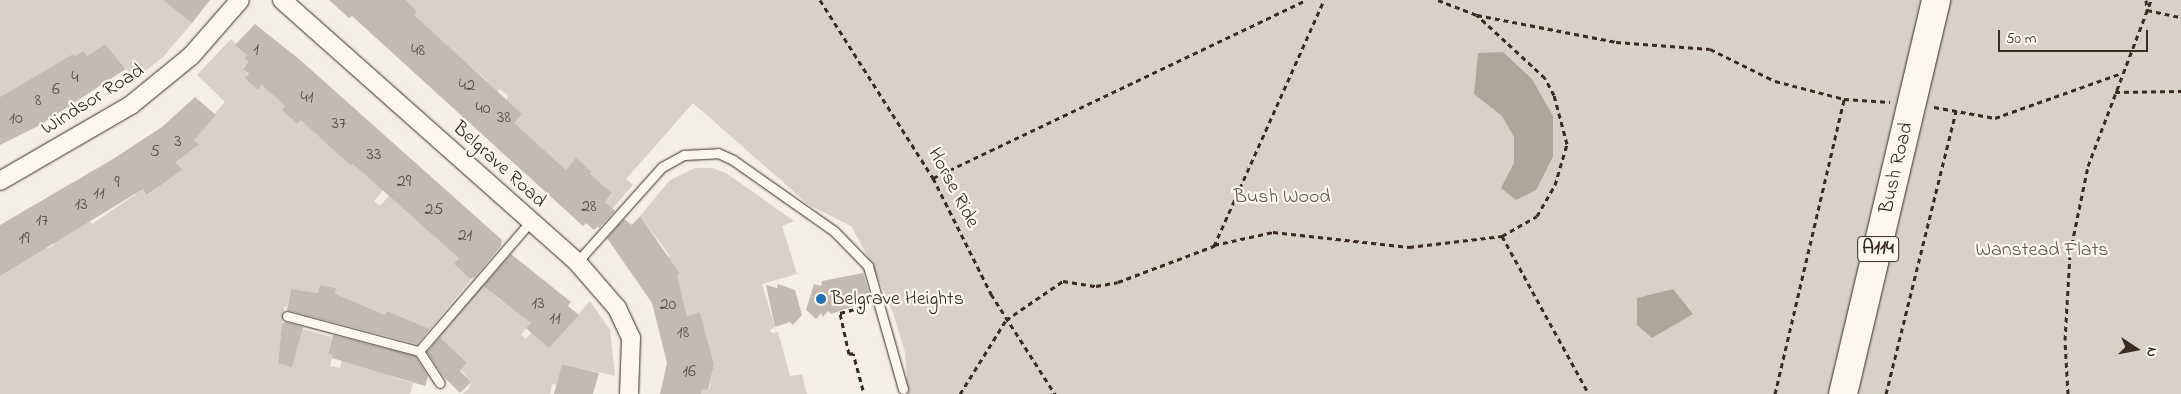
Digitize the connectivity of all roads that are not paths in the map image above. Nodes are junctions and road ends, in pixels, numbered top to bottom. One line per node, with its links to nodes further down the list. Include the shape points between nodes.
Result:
1 (240, 0): 4 (street, Windsor Road, via 191,56 131,105)
2 (282, 0): 5 (street, Belgrave Road)
3 (1936, 0): 12 (main road, Bush Road / A114)
4 (0, 181)
5 (530, 222): 6 (street, Belgrave Road); 8 (lane)
6 (578, 262): 10 (lane, via 662,168 684,155 718,153 733,160 834,231 868,266); 11 (street, Belgrave Road, via 617,308 630,338)
7 (287, 316): 8 (lane)
8 (419, 351): 9 (lane)
9 (440, 383)
10 (903, 389)
11 (628, 394)
12 (1843, 394)

